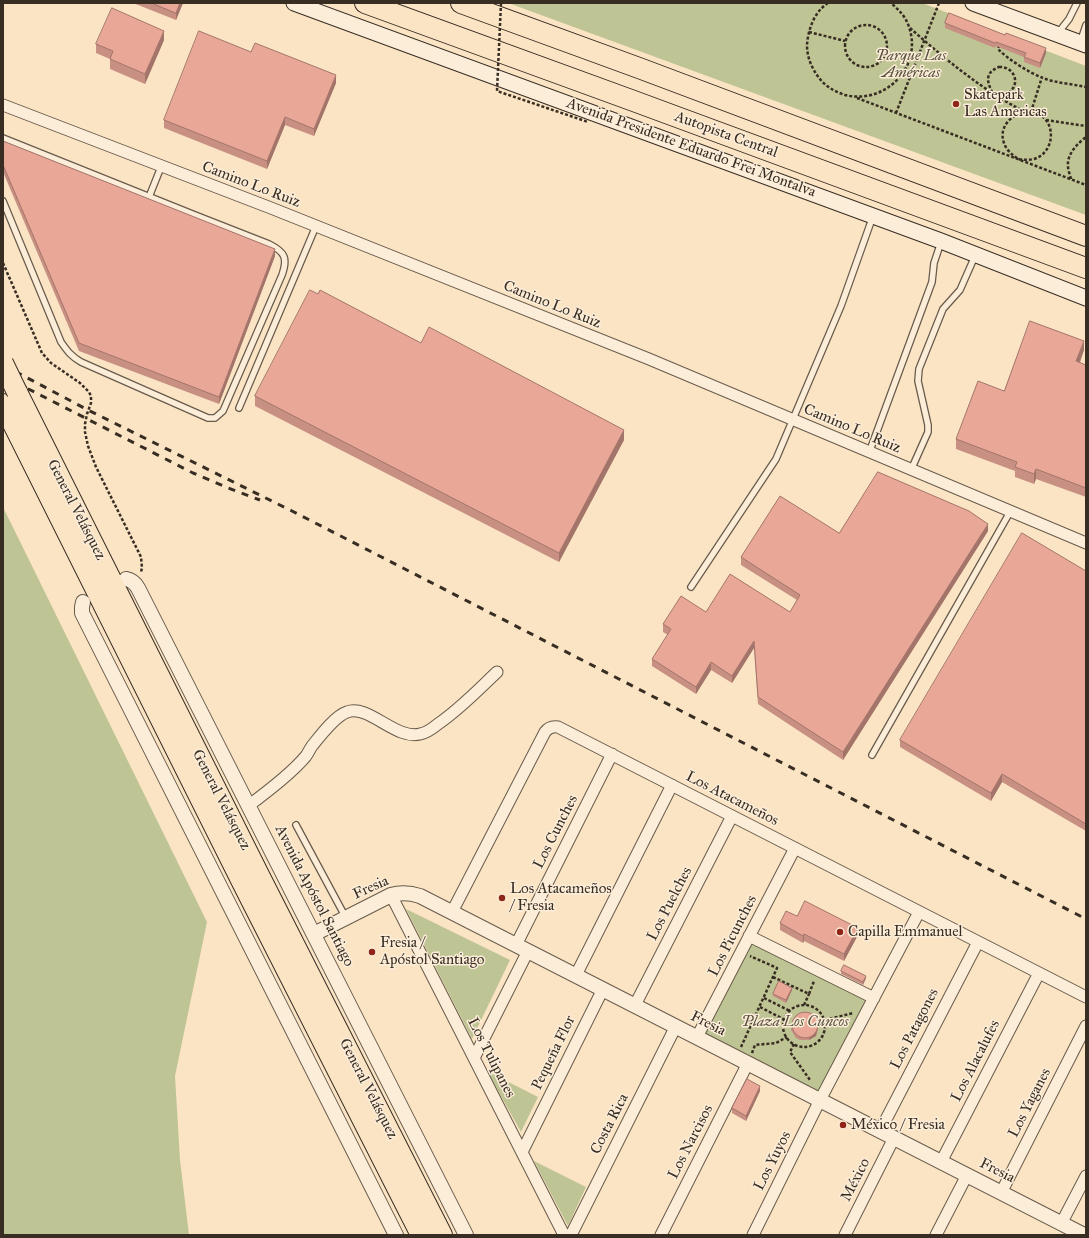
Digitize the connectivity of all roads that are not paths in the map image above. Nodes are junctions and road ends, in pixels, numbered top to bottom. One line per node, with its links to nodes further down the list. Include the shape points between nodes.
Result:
1 (294, 3): 14 (main road, Avenida Presidente Eduardo Frei Montalva)
2 (366, 3): 21 (highway, Autopista Central)
3 (461, 3): 15 (highway)
4 (972, 3): 7 (main road)
5 (1076, 3): 7 (lane, via 1069,19)
6 (1086, 25): 8 (lane)
7 (1057, 34): 8 (main road)
8 (1083, 44)
9 (3, 105): 11 (street, Camino Lo Ruiz)
10 (3, 138): 12 (lane)
11 (161, 166): 12 (lane); 16 (street, Camino Lo Ruiz)
12 (149, 197): 13 (lane, via 269,244 284,255 285,267 282,275 223,411 215,418 208,418 81,362 67,352)
13 (3, 200)
14 (873, 216): 19 (main road, Avenida Presidente Eduardo Frei Montalva); 26 (lane, via 841,306)
15 (1037, 217): 17 (highway); 18 (highway)
16 (316, 226): 25 (lane); 26 (street, Camino Lo Ruiz, via 649,359)
17 (1086, 228)
18 (1086, 236)
19 (941, 241): 20 (main road, Avenida Presidente Eduardo Frei Montalva); 27 (lane, via 934,262 932,282)
20 (976, 254): 22 (main road, Avenida Presidente Eduardo Frei Montalva); 28 (lane, via 960,290 942,309 920,369 918,381 928,432)
21 (1086, 270)
22 (1086, 298)
23 (3, 364): 24 (highway, General Velásquez, bridge)
24 (10, 398): 71 (highway, General Velásquez, via 242,884); 72 (highway, General Velásquez, via 259,875)
25 (239, 408)
26 (793, 420): 27 (street, Camino Lo Ruiz); 32 (lane, via 776,459)
27 (869, 453): 28 (street, Camino Lo Ruiz)
28 (911, 470): 29 (street, Camino Lo Ruiz)
29 (1010, 512): 30 (street, Camino Lo Ruiz); 36 (lane)
30 (1086, 543)
31 (130, 581): 38 (street, Avenida Apóstol Santiago)
32 (691, 587)
33 (83, 602): 70 (street, via 82,613)
34 (497, 672): 38 (street, via 455,712 421,734 406,734 362,712 351,711 340,715 306,756)
35 (612, 754): 37 (street, Los Atacameños); 43 (street, Los Atacameños, via 558,727 547,729); 49 (street, Los Cunches)
36 (872, 755)
37 (672, 785): 39 (street, Los Atacameños); 51 (street)
38 (248, 806): 46 (street, Avenida Apóstol Santiago)
39 (732, 816): 41 (street, Los Atacameños); 55 (street, Los Puelches)
40 (296, 825): 45 (lane)
41 (795, 848): 44 (street, Los Atacameños); 47 (street, Los Picunches)
42 (392, 895): 43 (street, Fresia, via 414,894); 45 (street, Fresia); 59 (street, Los Tulipanes)
43 (452, 912): 49 (street, Fresia)
44 (919, 912): 48 (street, Los Atacameños); 54 (street, Los Yuyos)
45 (346, 918): 46 (street, Fresia)
46 (314, 934): 73 (street, Avenida Apóstol Santiago)
47 (749, 936): 54 (street); 58 (street, Los Picunches)
48 (978, 942): 50 (street, Los Atacameños); 62 (street, Los Patagones)
49 (522, 948): 51 (street, Fresia); 59 (street, Los Cunches)
50 (1039, 973): 53 (street, Los Atacameños); 65 (street, Los Alacalufes)
51 (576, 976): 52 (street, Fresia)
52 (603, 989): 55 (street, Fresia); 64 (street, Pequeña Flor)
53 (1086, 997)
54 (874, 998): 61 (street, Los Yuyos)
55 (635, 1005): 56 (street, Fresia)
56 (676, 1026): 58 (street, Fresia); 75 (street, Costa Rica)
57 (1086, 1026): 68 (street, Los Yaganes)
58 (697, 1037): 60 (street, Fresia)
59 (474, 1058): 64 (street, Los Tulipanes)
60 (749, 1059): 61 (street, Fresia); 76 (street, Los Narcisos)
61 (820, 1100): 62 (street, Fresia); 77 (street, Los Yuyos)
62 (880, 1131): 63 (street, Fresia)
63 (894, 1138): 65 (street, Fresia); 78 (street, México)
64 (522, 1152): 74 (street, Los Tulipanes)
65 (941, 1162): 66 (street, Fresia)
66 (967, 1175): 68 (street, Fresia); 79 (street)
67 (1086, 1176): 69 (street)
68 (1001, 1193): 69 (street, Fresia)
69 (1061, 1224): 80 (street, Fresia)
70 (396, 1235)
71 (421, 1235)
72 (442, 1235)
73 (466, 1235)
74 (564, 1235)
75 (571, 1235)
76 (661, 1235)
77 (753, 1235)
78 (844, 1235)
79 (936, 1235)
80 (1084, 1235)

